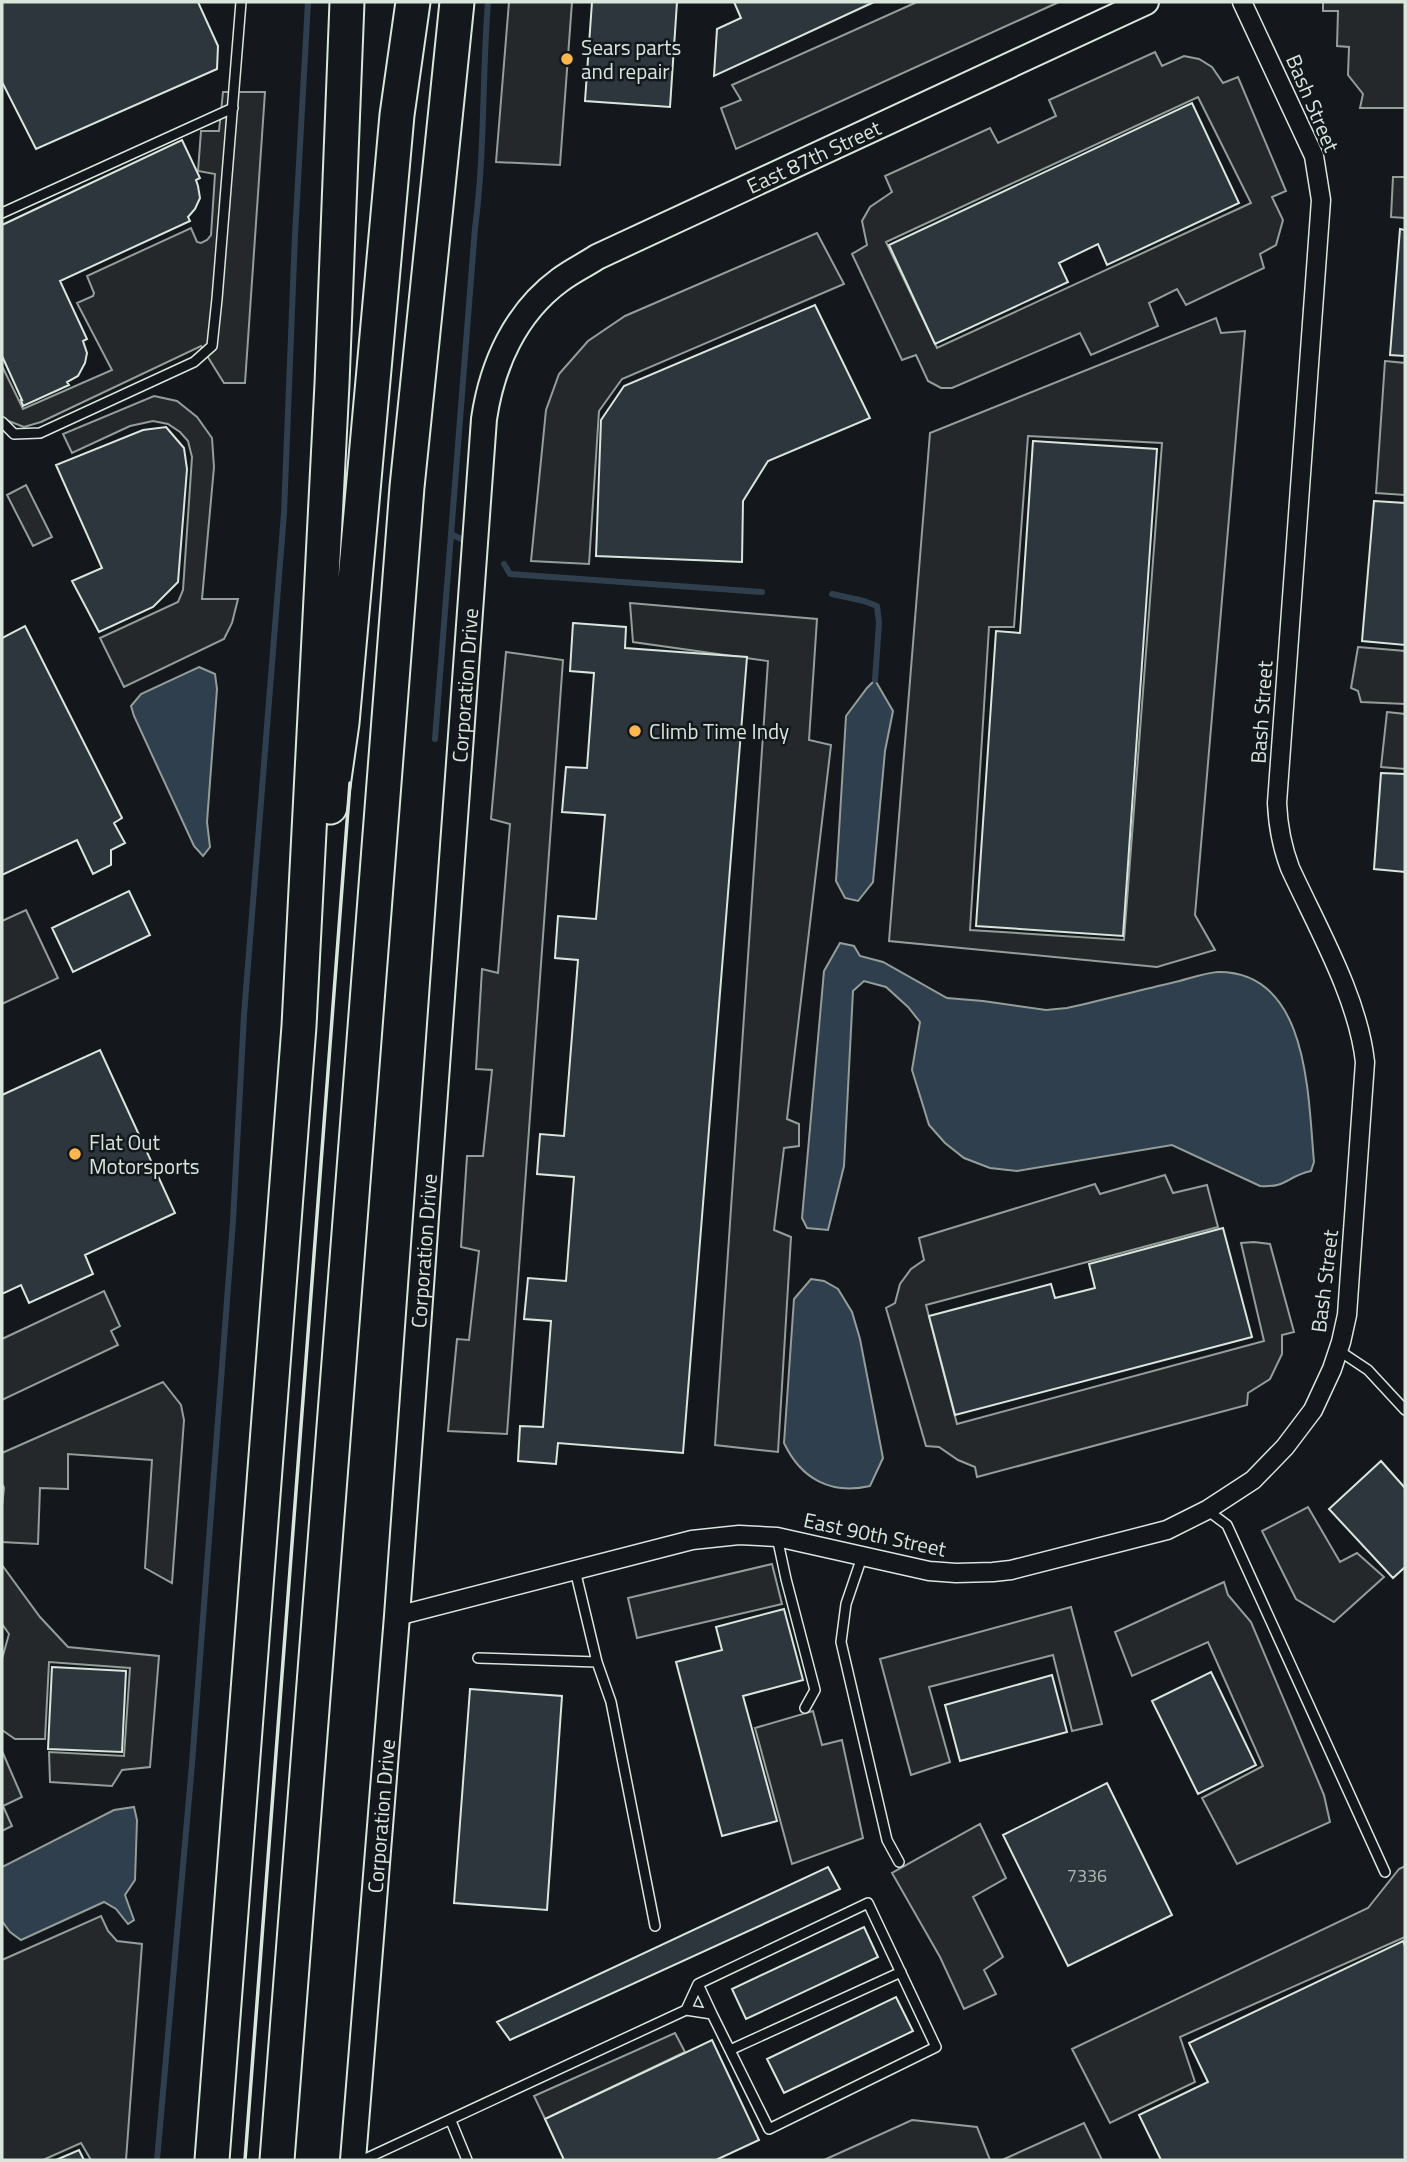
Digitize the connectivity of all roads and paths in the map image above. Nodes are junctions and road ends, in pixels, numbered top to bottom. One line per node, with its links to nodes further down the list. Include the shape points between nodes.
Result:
1 (241, 2): 7 (lane)
2 (346, 2): 11 (highway, via 332,384)
3 (413, 2): 11 (highway, via 397,115 342,723)
4 (457, 2): 33 (highway, via 407,487)
5 (1146, 2): 9 (street, East 87th Street, via 597,257 558,281 532,306)
6 (1242, 2): 12 (street, Bash Street, via 1314,156 1321,200 1277,803 1285,854 1352,1004 1365,1062 1347,1315)
7 (233, 108): 8 (lane); 10 (lane, via 212,346 194,362 40,433 14,434)
8 (2, 213)
9 (506, 345): 19 (street, Corporation Drive, via 491,382 484,419)
10 (2, 422)
11 (299, 1026): 32 (highway)
12 (1338, 1350): 13 (lane, via 1368,1370); 14 (street, Bash Street)
13 (1405, 1410)
14 (1307, 1418): 15 (street, East 90th Street, via 1253,1480)
15 (1208, 1510): 17 (street, East 90th Street, via 1167,1530 1012,1570 929,1571); 24 (lane, via 1227,1525)
16 (778, 1537): 17 (street, East 90th Street); 18 (street, East 90th Street, via 692,1540); 22 (lane, via 815,1690)
17 (862, 1557): 23 (lane, via 846,1604 841,1642 887,1840)
18 (575, 1570): 19 (street, East 90th Street); 21 (lane)
19 (397, 1616): 34 (street, Corporation Drive)
20 (478, 1658): 21 (lane)
21 (597, 1662): 25 (lane, via 611,1702)
22 (805, 1708)
23 (899, 1862)
24 (1385, 1872)
25 (655, 1926)
26 (901, 1972): 27 (lane, via 868,1903); 30 (lane); 30 (lane, via 936,2047 769,2129)
27 (698, 1984): 28 (lane); 29 (lane)
28 (686, 2010): 29 (lane); 31 (lane)
29 (712, 2014): 30 (lane)
30 (730, 2050)
31 (450, 2121): 35 (lane); 36 (lane)
32 (212, 2160)
33 (277, 2160)
34 (353, 2160)
35 (363, 2160)
36 (467, 2160)

